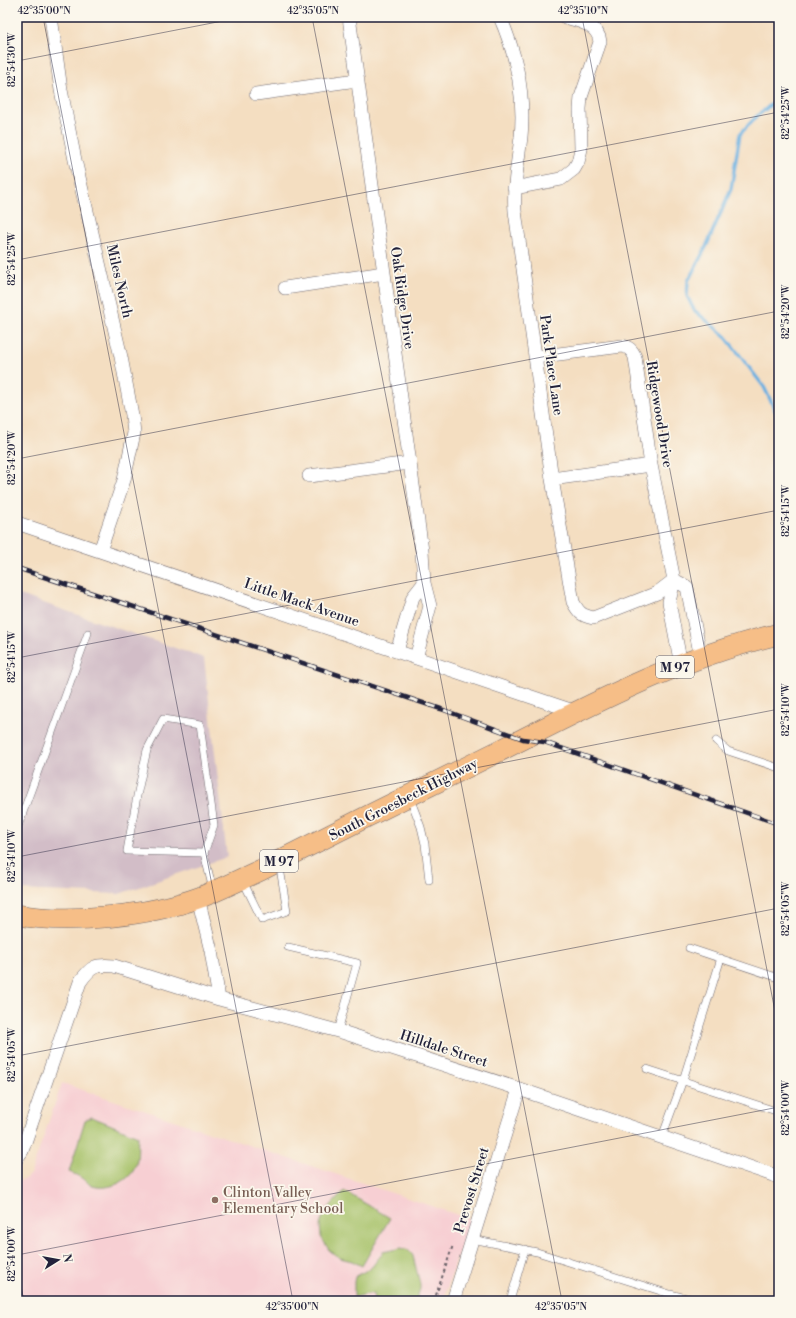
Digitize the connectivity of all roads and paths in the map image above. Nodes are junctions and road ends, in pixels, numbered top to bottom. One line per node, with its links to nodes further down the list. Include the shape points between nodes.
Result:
1 (51, 17): 16 (street, Miles North, via 61,90 121,357 134,433 124,480)
2 (349, 17): 5 (street, Oak Ridge Drive)
3 (565, 17): 7 (street, via 591,27 600,38 581,97 581,157 574,169 561,179)
4 (504, 19): 7 (street, Park Place Lane, via 515,58 522,100 521,136)
5 (357, 80): 6 (street); 8 (street, Oak Ridge Drive)
6 (256, 94)
7 (514, 188): 10 (street, Park Place Lane, via 514,211)
8 (384, 273): 9 (street); 11 (street, Oak Ridge Drive)
9 (286, 288)
10 (535, 357): 12 (street, Ridgewood Drive, via 622,346 629,348 635,357); 14 (street, Park Place Lane)
11 (410, 463): 13 (street); 18 (street, Oak Ridge Drive)
12 (651, 465): 14 (street); 17 (street, Ridgewood Drive)
13 (310, 476)
14 (552, 479): 17 (street, Park Place Lane, via 573,602 578,612 593,618 657,593)
15 (17, 523): 16 (street, Little Mack Avenue)
16 (100, 551): 21 (street, Little Mack Avenue)
17 (674, 580): 23 (street, via 687,587); 24 (street, Ridgewood Drive, via 669,602)
18 (424, 583): 21 (street, via 413,597); 22 (street, Oak Ridge Drive, via 430,606)
19 (88, 633): 29 (lane)
20 (779, 634): 23 (main road, South Groesbeck Highway / M 97)
21 (397, 651): 22 (street, Little Mack Avenue)
22 (416, 658): 25 (street, Little Mack Avenue)
23 (701, 658): 24 (main road, South Groesbeck Highway / M 97)
24 (681, 665): 25 (main road, South Groesbeck Highway / M 97)
25 (576, 712): 28 (main road, South Groesbeck Highway / M 97)
26 (716, 741): 27 (lane, via 728,751)
27 (779, 768)
28 (409, 796): 31 (main road, South Groesbeck Highway / M 97); 33 (lane, via 421,827)
29 (17, 829)
30 (204, 853): 30 (lane, via 127,852 147,750 163,719 200,725 214,825); 34 (lane)
31 (279, 861): 32 (main road, South Groesbeck Highway / M 97); 32 (lane, via 287,911 262,920)
32 (242, 879): 34 (main road, South Groesbeck Highway / M 97)
33 (429, 880)
34 (206, 895): 35 (main road, South Groesbeck Highway / M 97, via 173,905 96,917 48,918); 40 (street)
35 (17, 915)
36 (288, 947): 41 (lane, via 357,963)
37 (688, 948): 38 (lane)
38 (721, 958): 39 (lane); 43 (lane)
39 (779, 978)
40 (219, 999): 41 (street, Hilldale Street); 47 (street, Hilldale Street, via 114,966 96,966 86,973 80,982 22,1151)
41 (338, 1031): 44 (street, Hilldale Street)
42 (647, 1069): 43 (lane)
43 (683, 1080): 45 (lane); 46 (lane)
44 (519, 1089): 46 (street, Hilldale Street); 49 (street, Prevost Street)
45 (779, 1112)
46 (662, 1137): 48 (street, Hilldale Street)
47 (17, 1158)
48 (779, 1176)
49 (472, 1238): 51 (lane); 53 (street, Prevost Street)
50 (453, 1245): 52 (path)
51 (525, 1249): 54 (lane); 55 (lane)
52 (434, 1301)
53 (453, 1301)
54 (510, 1301)
55 (698, 1301)

